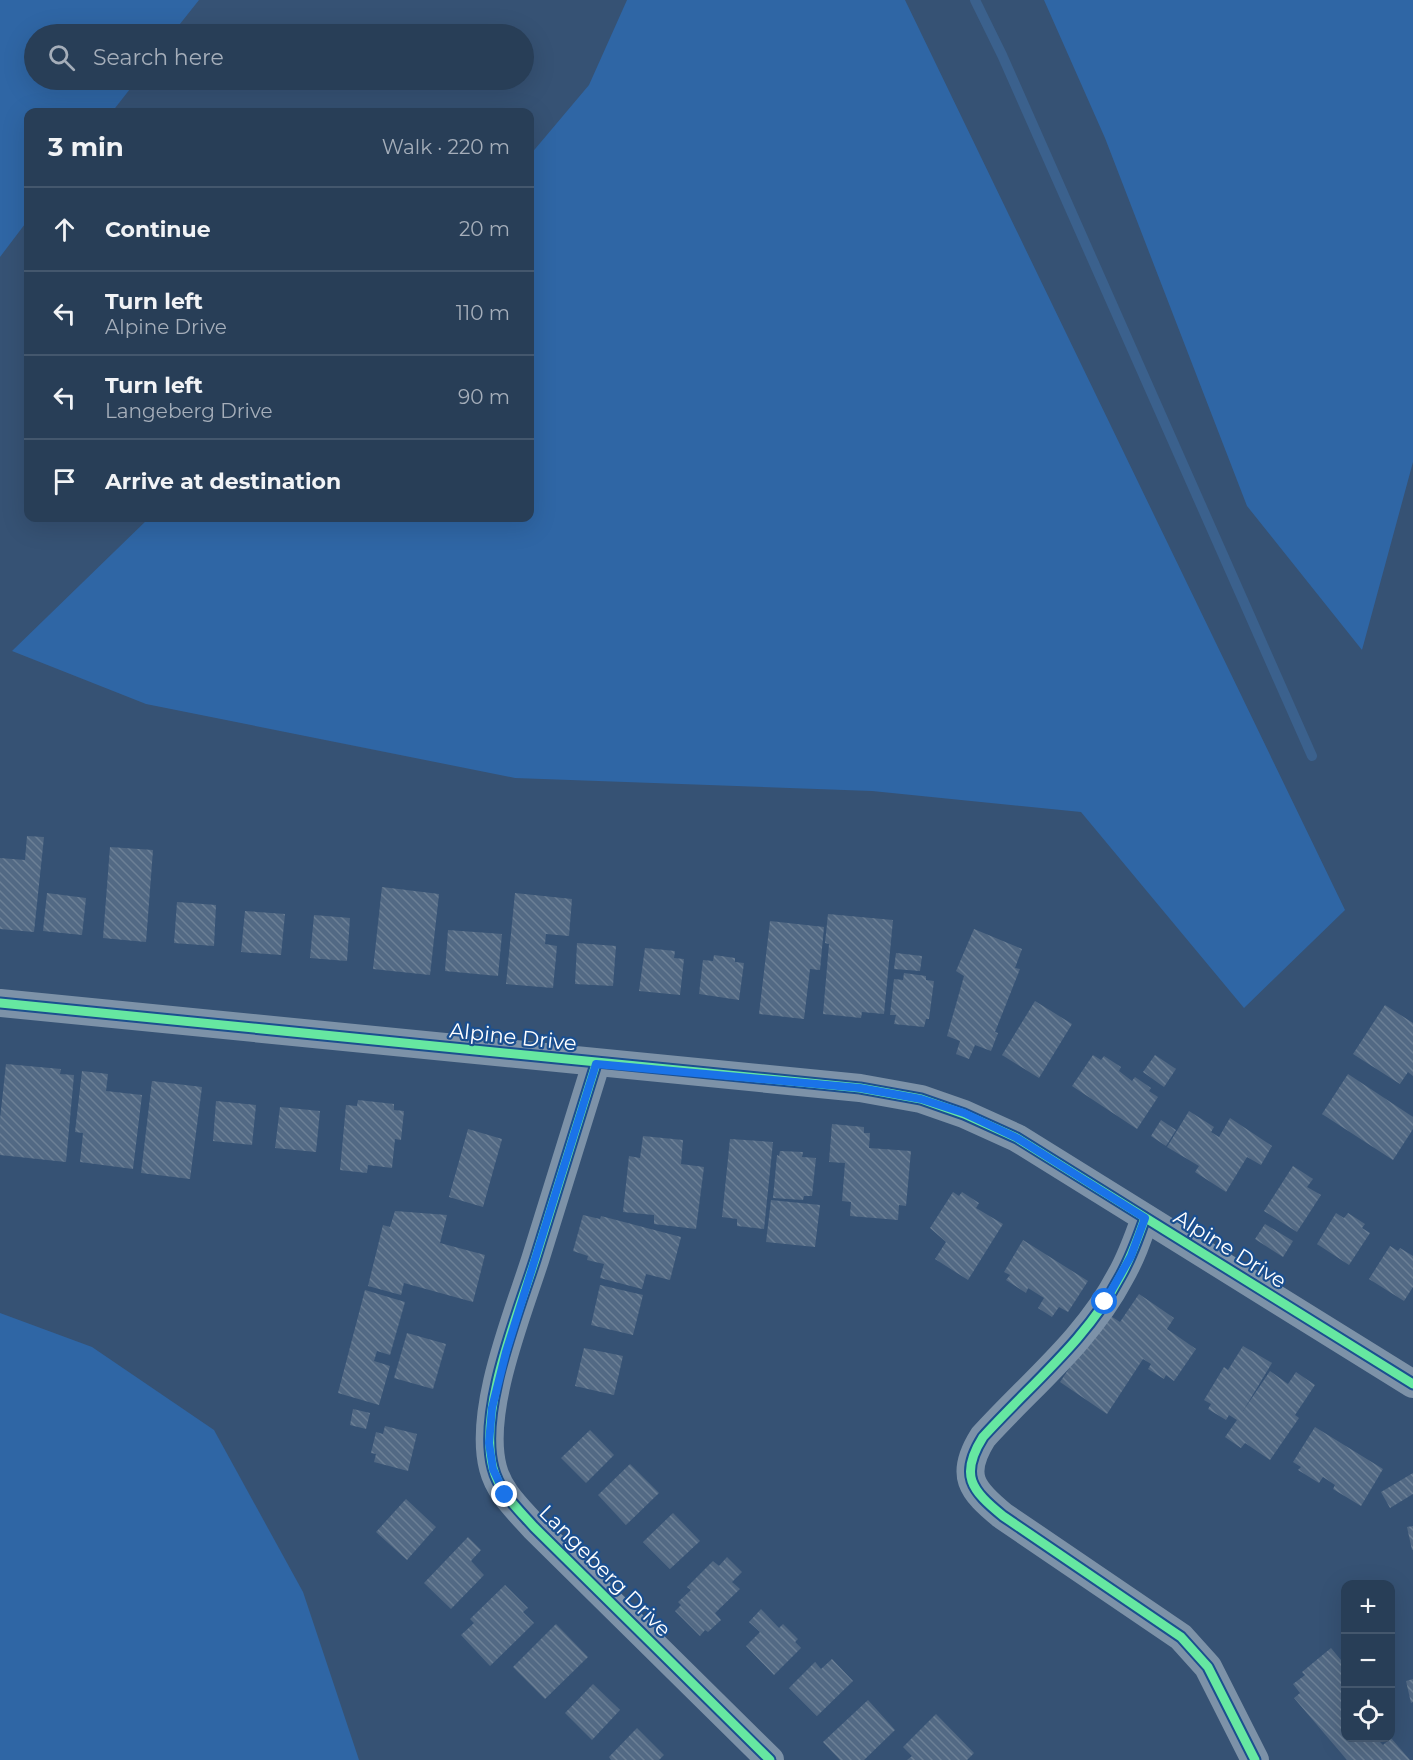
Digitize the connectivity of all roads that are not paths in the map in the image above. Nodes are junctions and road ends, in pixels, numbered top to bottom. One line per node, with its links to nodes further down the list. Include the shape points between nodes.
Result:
1 (0, 1003): 2 (street, Alpine Drive)
2 (596, 1064): 3 (street, Alpine Drive, via 860,1088 921,1099 964,1113 1017,1138); 5 (street, Langeberg Drive, via 506,1352 492,1408 489,1443 493,1469 505,1495 534,1527)
3 (1145, 1218): 4 (street, Alpine Drive); 6 (street, via 1131,1256 1105,1302 1065,1352 973,1452 969,1468 972,1483 981,1498 1004,1516 1181,1637 1208,1667)
4 (1413, 1384)
5 (770, 1760)
6 (1255, 1760)

